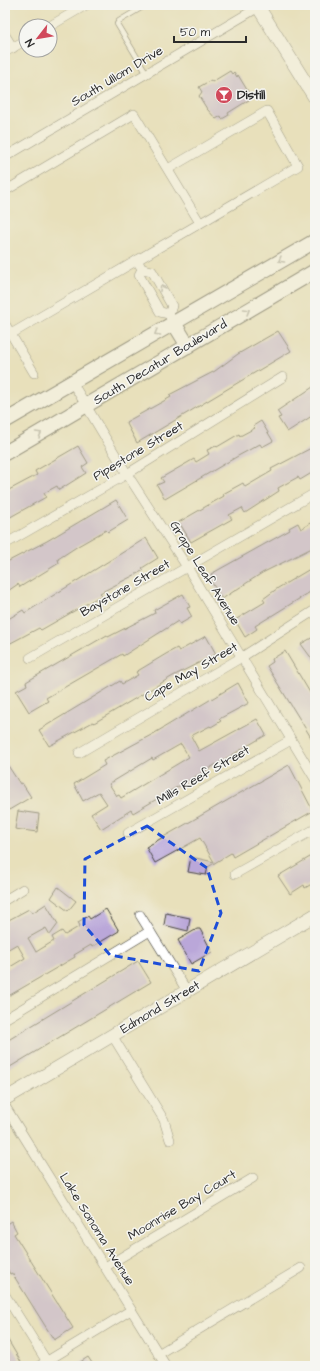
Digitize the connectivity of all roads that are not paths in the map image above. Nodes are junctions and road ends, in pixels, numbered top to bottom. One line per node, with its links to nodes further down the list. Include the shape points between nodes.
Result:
1 (86, 5): 4 (street)
2 (146, 5): 8 (lane, via 117,24)
3 (260, 6): 8 (street, South Ullom Drive); 9 (street)
4 (58, 21)
5 (5, 35): 7 (street)
6 (18, 45): 7 (street)
7 (9, 50)
8 (147, 74): 10 (street, South Ullom Drive)
9 (315, 98)
10 (5, 157)
11 (168, 169): 12 (street, via 134,114); 13 (street); 13 (street, via 266,111 298,166)
12 (5, 191)
13 (200, 223): 15 (street)
14 (315, 240): 18 (main road, South Decatur Boulevard, one-way to 18)
15 (137, 260): 16 (street); 20 (street)
16 (142, 269): 18 (street, via 139,275 160,312); 18 (street, one-way to 16, via 172,306 152,270)
17 (315, 270): 21 (main road, South Decatur Boulevard, one-way to 17)
18 (171, 318): 21 (main road); 24 (main road, South Decatur Boulevard, one-way to 24)
19 (5, 324): 20 (street)
20 (11, 334): 22 (street)
21 (188, 346): 25 (main road, South Decatur Boulevard)
22 (34, 373)
23 (283, 377): 28 (street, Pipestone Street)
24 (72, 382): 25 (street, Grape Leaf Avenue); 26 (main road, South Decatur Boulevard)
25 (86, 406): 27 (main road, South Decatur Boulevard, one-way to 25); 28 (street, Grape Leaf Avenue)
26 (5, 421)
27 (5, 453)
28 (127, 474): 30 (street, Pipestone Street); 31 (street, Grape Leaf Avenue)
29 (315, 493): 31 (street, Baystone Street)
30 (5, 544)
31 (187, 568): 33 (street, Grape Leaf Avenue); 34 (street, Baystone Street)
32 (315, 610): 33 (street, Cape May Street)
33 (242, 657): 35 (street, Grape Leaf Avenue); 36 (street, Cape May Street)
34 (30, 658)
35 (291, 740): 37 (street, Grape Leaf Avenue); 39 (street, Mills Reef Street)
36 (79, 753)
37 (315, 779)
38 (315, 829): 40 (street)
39 (128, 833)
40 (235, 874)
41 (23, 889): 42 (street)
42 (5, 900)
43 (140, 915): 45 (street)
44 (315, 915): 46 (street, Edmond Street)
45 (150, 931): 46 (street); 47 (street)
46 (187, 991): 48 (street, Edmond Street)
47 (5, 1019)
48 (112, 1035): 49 (street, Edmond Street); 51 (street, via 164,1120)
49 (5, 1100)
50 (5, 1106): 53 (street, Lake Sonoma Avenue)
51 (170, 1140)
52 (253, 1178): 53 (street, Moonrise Bay Court)
53 (105, 1267): 56 (street, Lake Sonoma Avenue)
54 (301, 1268): 57 (street)
55 (5, 1295): 58 (street)
56 (131, 1310): 57 (street, Lake Sonoma Avenue); 58 (street)
57 (158, 1354): 59 (street, Lake Sonoma Avenue)
58 (45, 1364)
59 (166, 1366)

